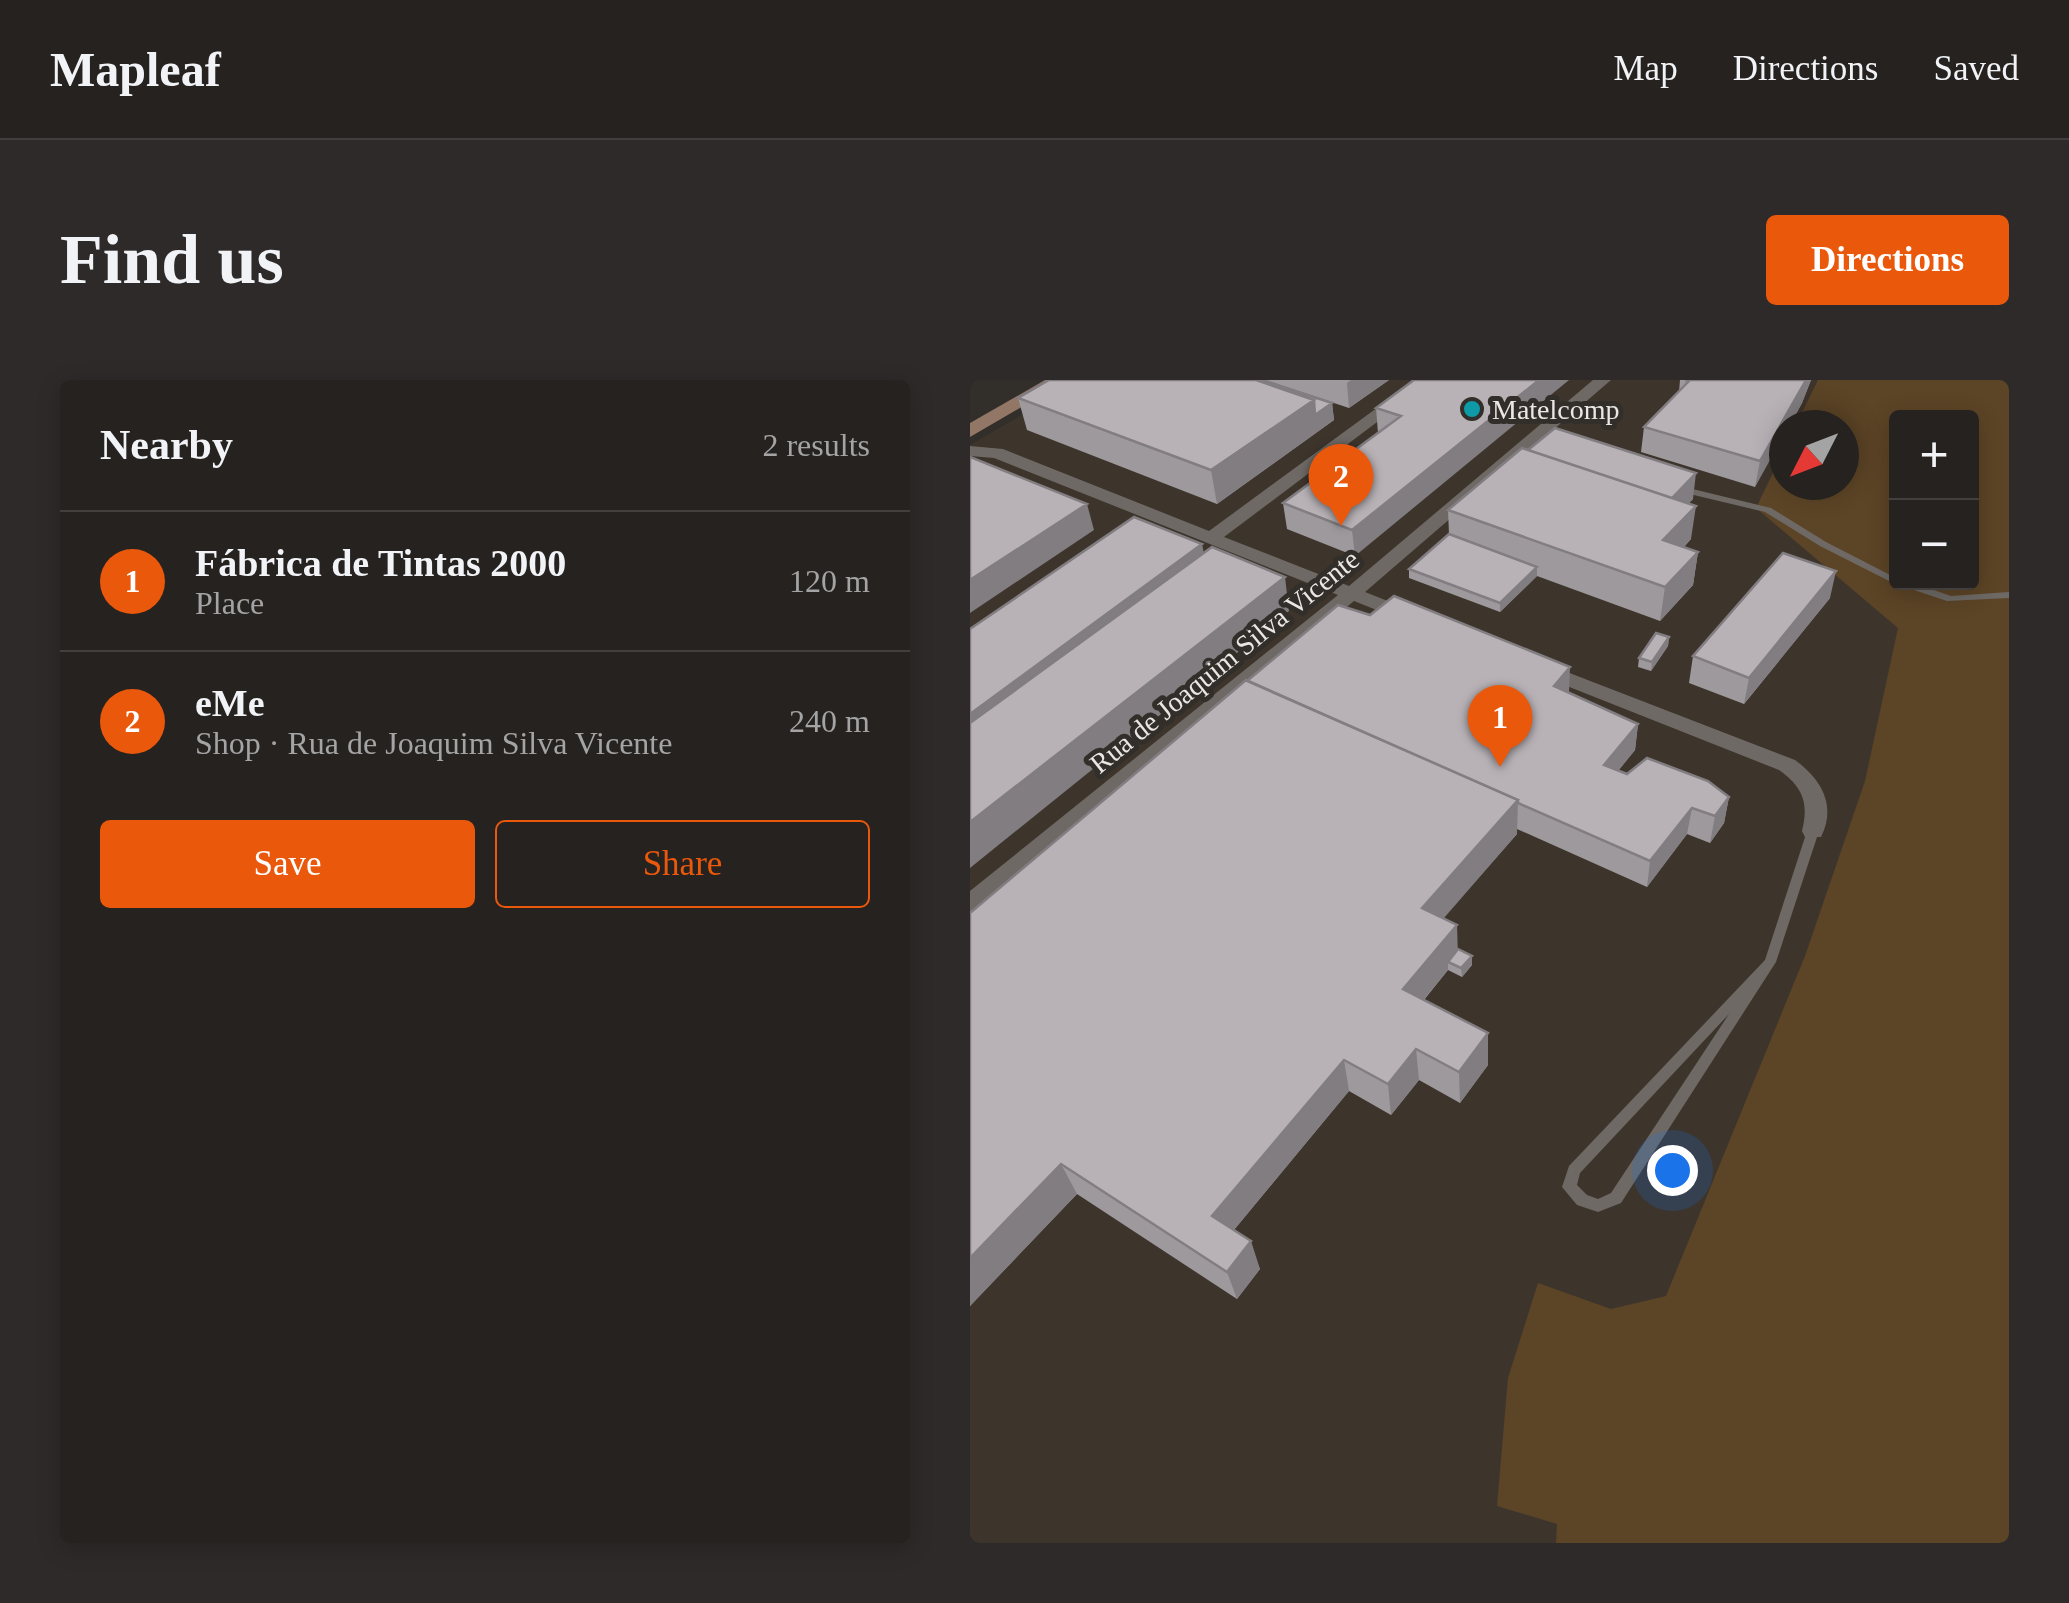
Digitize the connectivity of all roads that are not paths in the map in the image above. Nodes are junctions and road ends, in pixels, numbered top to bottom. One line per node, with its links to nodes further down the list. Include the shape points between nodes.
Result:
1 (1034, 380): 5 (main road)
2 (1059, 380): 5 (main road)
3 (1425, 380): 11 (street)
4 (1603, 380): 14 (street, Rua de Joaquim Silva Vicente, via 1539,445)
5 (975, 423): 7 (street)
6 (970, 451): 7 (street)
7 (997, 453): 9 (street)
8 (1674, 487): 12 (lane, via 1768,510)
9 (1157, 516): 10 (street); 11 (street)
10 (1132, 534)
11 (1211, 538): 14 (street)
12 (1889, 577)
13 (1921, 590): 15 (lane, via 1950,600)
14 (1352, 593): 16 (street); 19 (street, Rua de Joaquim Silva Vicente)
15 (2009, 595)
16 (1424, 622)
17 (1515, 658): 18 (street, via 1787,765 1808,779 1816,795)
18 (1814, 831): 20 (lane)
19 (970, 904)
20 (1770, 962): 20 (lane, via 1574,1170 1569,1187 1582,1200 1598,1206 1616,1198)

